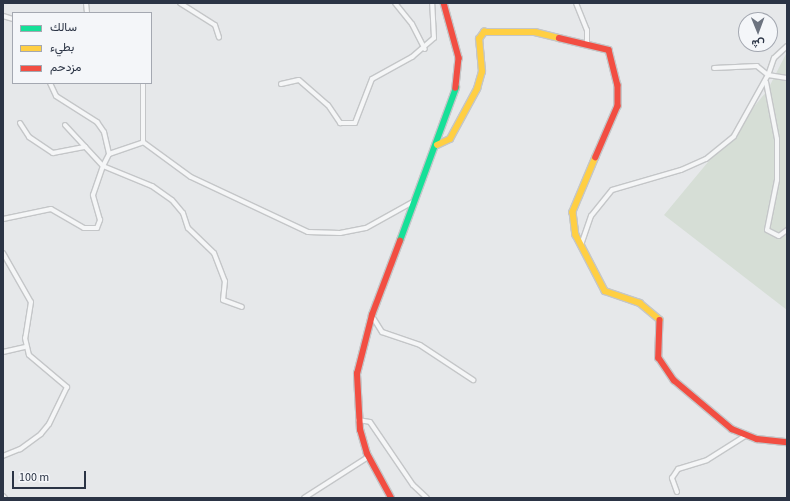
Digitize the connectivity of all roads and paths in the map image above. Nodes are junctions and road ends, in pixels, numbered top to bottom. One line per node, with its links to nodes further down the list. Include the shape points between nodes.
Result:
1 (180, 3): 6 (street, via 215,25)
2 (395, 3): 9 (street, via 409,18)
3 (432, 3): 9 (street, via 435,36)
4 (444, 3): 20 (street, via 457,45 459,72)
5 (576, 3): 7 (street, via 587,30)
6 (219, 37)
7 (587, 43): 20 (street, via 529,31 484,32 479,39 482,72 478,89 450,139); 27 (street, via 605,48 611,53 619,98 617,111 599,144 573,212)
8 (787, 46): 11 (street, via 774,58)
9 (425, 49): 16 (street, via 372,79 359,117 347,126 336,120 328,105 299,80)
10 (714, 68): 11 (street, via 756,66)
11 (768, 75): 12 (street); 13 (street)
12 (787, 78)
13 (766, 82): 26 (street, via 777,139 777,180 767,230 779,236); 27 (street, via 723,148 681,170 612,190 591,216)
14 (50, 84): 22 (street, via 56,96 97,122 104,132)
15 (143, 84): 19 (street)
16 (281, 84)
17 (20, 123): 21 (street, via 28,137 51,152 60,154)
18 (65, 125): 21 (street)
19 (143, 142): 22 (street); 24 (street, via 197,180 308,232 340,233 366,228)
20 (436, 145): 24 (street)
21 (85, 147): 23 (street)
22 (109, 154): 23 (street)
23 (103, 166): 25 (street, via 93,195 100,220 97,228 84,228 57,209); 29 (street, via 152,186 172,200 183,212 188,228 214,253 225,281 223,300)
24 (414, 202): 30 (street)
25 (3, 219)
26 (787, 230)
27 (581, 245): 35 (street, via 605,292 640,303 660,320 659,358 674,380)
28 (3, 253): 31 (street, via 30,302)
29 (242, 307)
30 (372, 315): 33 (street, via 382,332 420,345); 34 (street, via 357,374)
31 (25, 347): 32 (street); 37 (street, via 32,360 67,387 49,424 41,434 20,449)
32 (3, 352)
33 (473, 380)
34 (358, 420): 38 (street); 42 (street, via 370,422 413,485)
35 (745, 436): 36 (street); 39 (street, via 707,460 678,469 672,478)
36 (787, 442)
37 (3, 456)
38 (368, 457): 40 (street); 41 (street)
39 (677, 492)
40 (304, 498)
41 (391, 498)
42 (427, 498)

